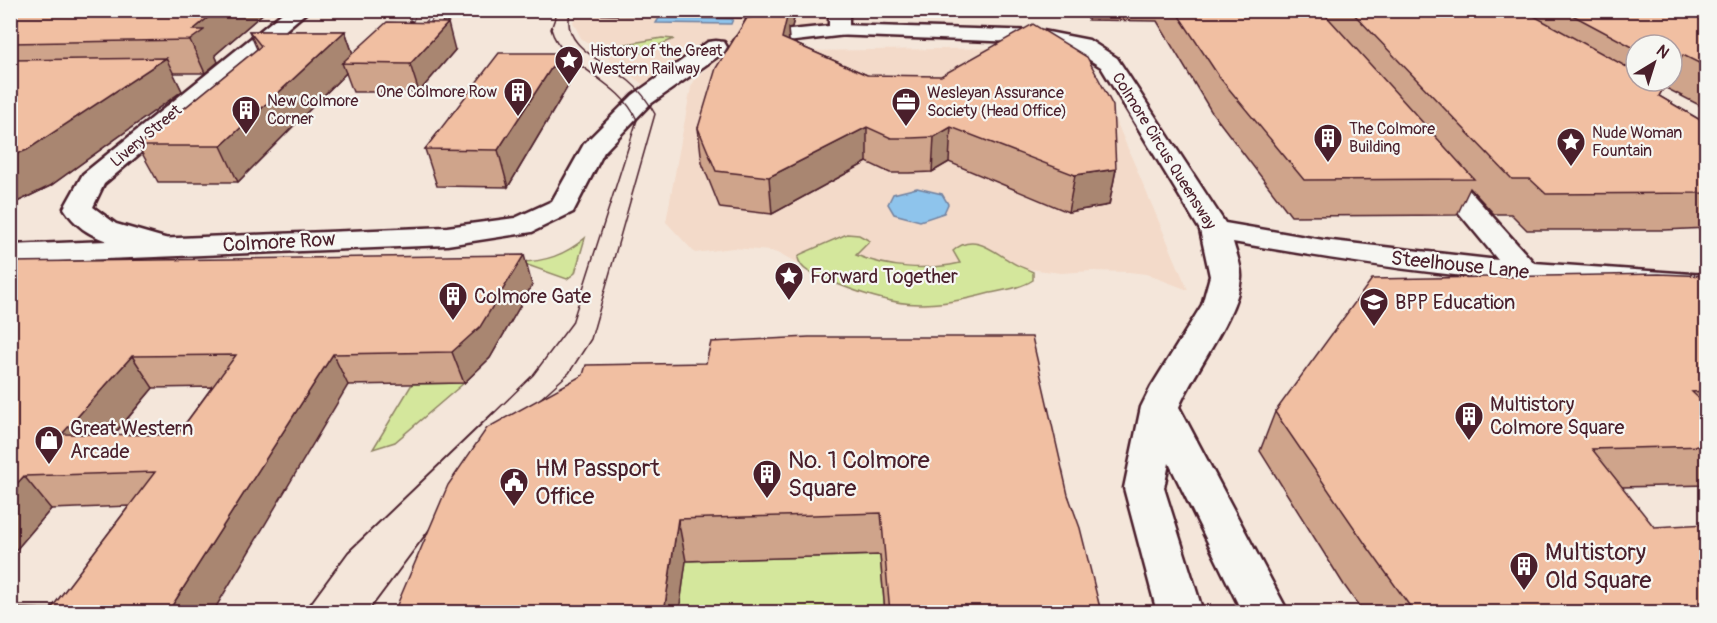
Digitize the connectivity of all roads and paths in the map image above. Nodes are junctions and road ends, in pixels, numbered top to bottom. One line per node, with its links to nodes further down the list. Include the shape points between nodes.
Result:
1 (299, 10): 4 (street, Livery Street)
2 (839, 21): 6 (street, Colmore Circus Queensway, via 716,47 641,100 593,149 563,206); 7 (street, Colmore Circus Queensway, via 1042,29 1081,45 1109,63)
3 (177, 82): 4 (street)
4 (212, 82): 8 (street, Livery Street, via 93,180 78,208 86,220 99,228)
5 (1419, 149): 10 (street)
6 (545, 216): 8 (street, Colmore Row, via 522,226 447,236)
7 (1215, 230): 10 (street, Steelhouse Lane, via 1323,249); 12 (street, Colmore Circus Queensway, via 1226,276 1218,305)
8 (164, 247): 9 (street, Colmore Row)
9 (10, 254)
10 (1515, 261): 11 (street, Steelhouse Lane, via 1589,277)
11 (1707, 285)
12 (1161, 407): 13 (street, Colmore Circus Queensway, via 1144,488); 14 (street)
13 (1180, 612)
14 (1265, 612)

